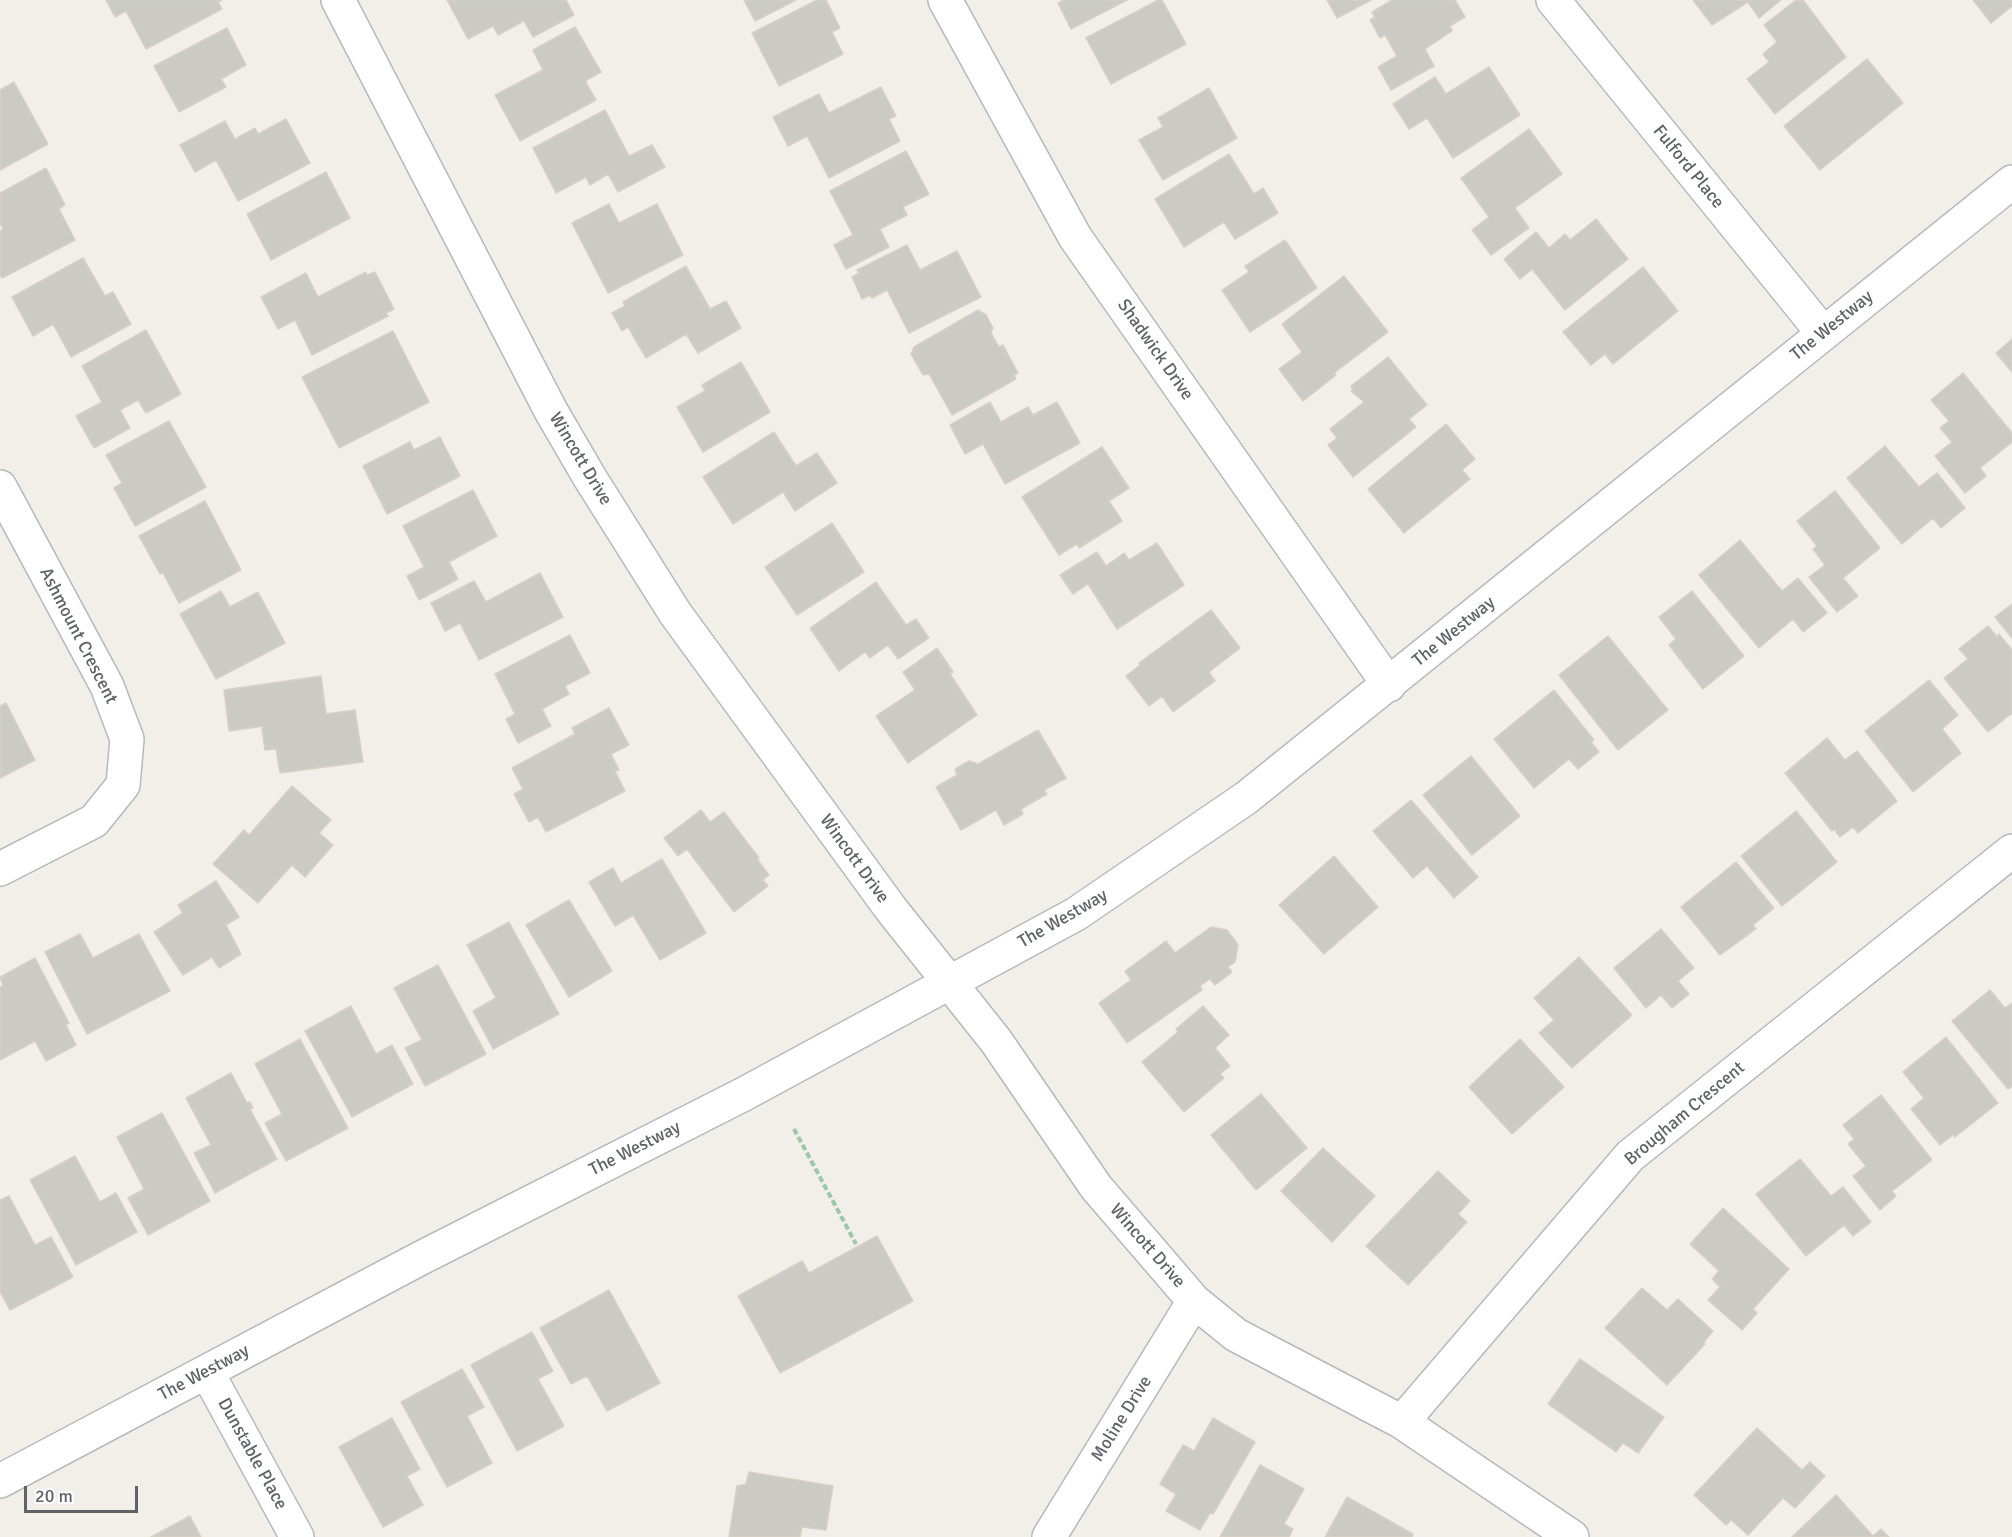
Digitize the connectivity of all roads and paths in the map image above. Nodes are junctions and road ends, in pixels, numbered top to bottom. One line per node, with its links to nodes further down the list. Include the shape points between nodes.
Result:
1 (338, 0): 10 (street, Wincott Drive, via 546,400 596,488 675,613)
2 (945, 0): 7 (street, Shadwick Drive, via 1075,237)
3 (1553, 0): 5 (street, Fulford Place)
4 (2012, 182): 5 (street, The Westway)
5 (1823, 333): 7 (street, The Westway)
6 (0, 487): 9 (street, Ashmount Crescent, via 107,686 127,739 123,785 94,821)
7 (1389, 685): 10 (street, The Westway, via 1246,798 1165,855 1076,914)
8 (2012, 851): 15 (street, Brougham Crescent, via 1630,1156)
9 (0, 869)
10 (949, 983): 13 (street, Wincott Drive, via 996,1041 1096,1187); 14 (street, The Westway, via 744,1094)
11 (794, 1129): 12 (path)
12 (856, 1244)
13 (1194, 1301): 15 (street, Wincott Drive, via 1236,1335); 18 (street, Moline Drive)
14 (207, 1372): 16 (street, The Westway); 17 (street, Dunstable Place)
15 (1402, 1422): 19 (street, Wincott Drive)
16 (0, 1481)
17 (297, 1537)
18 (1049, 1537)
19 (1572, 1537)

